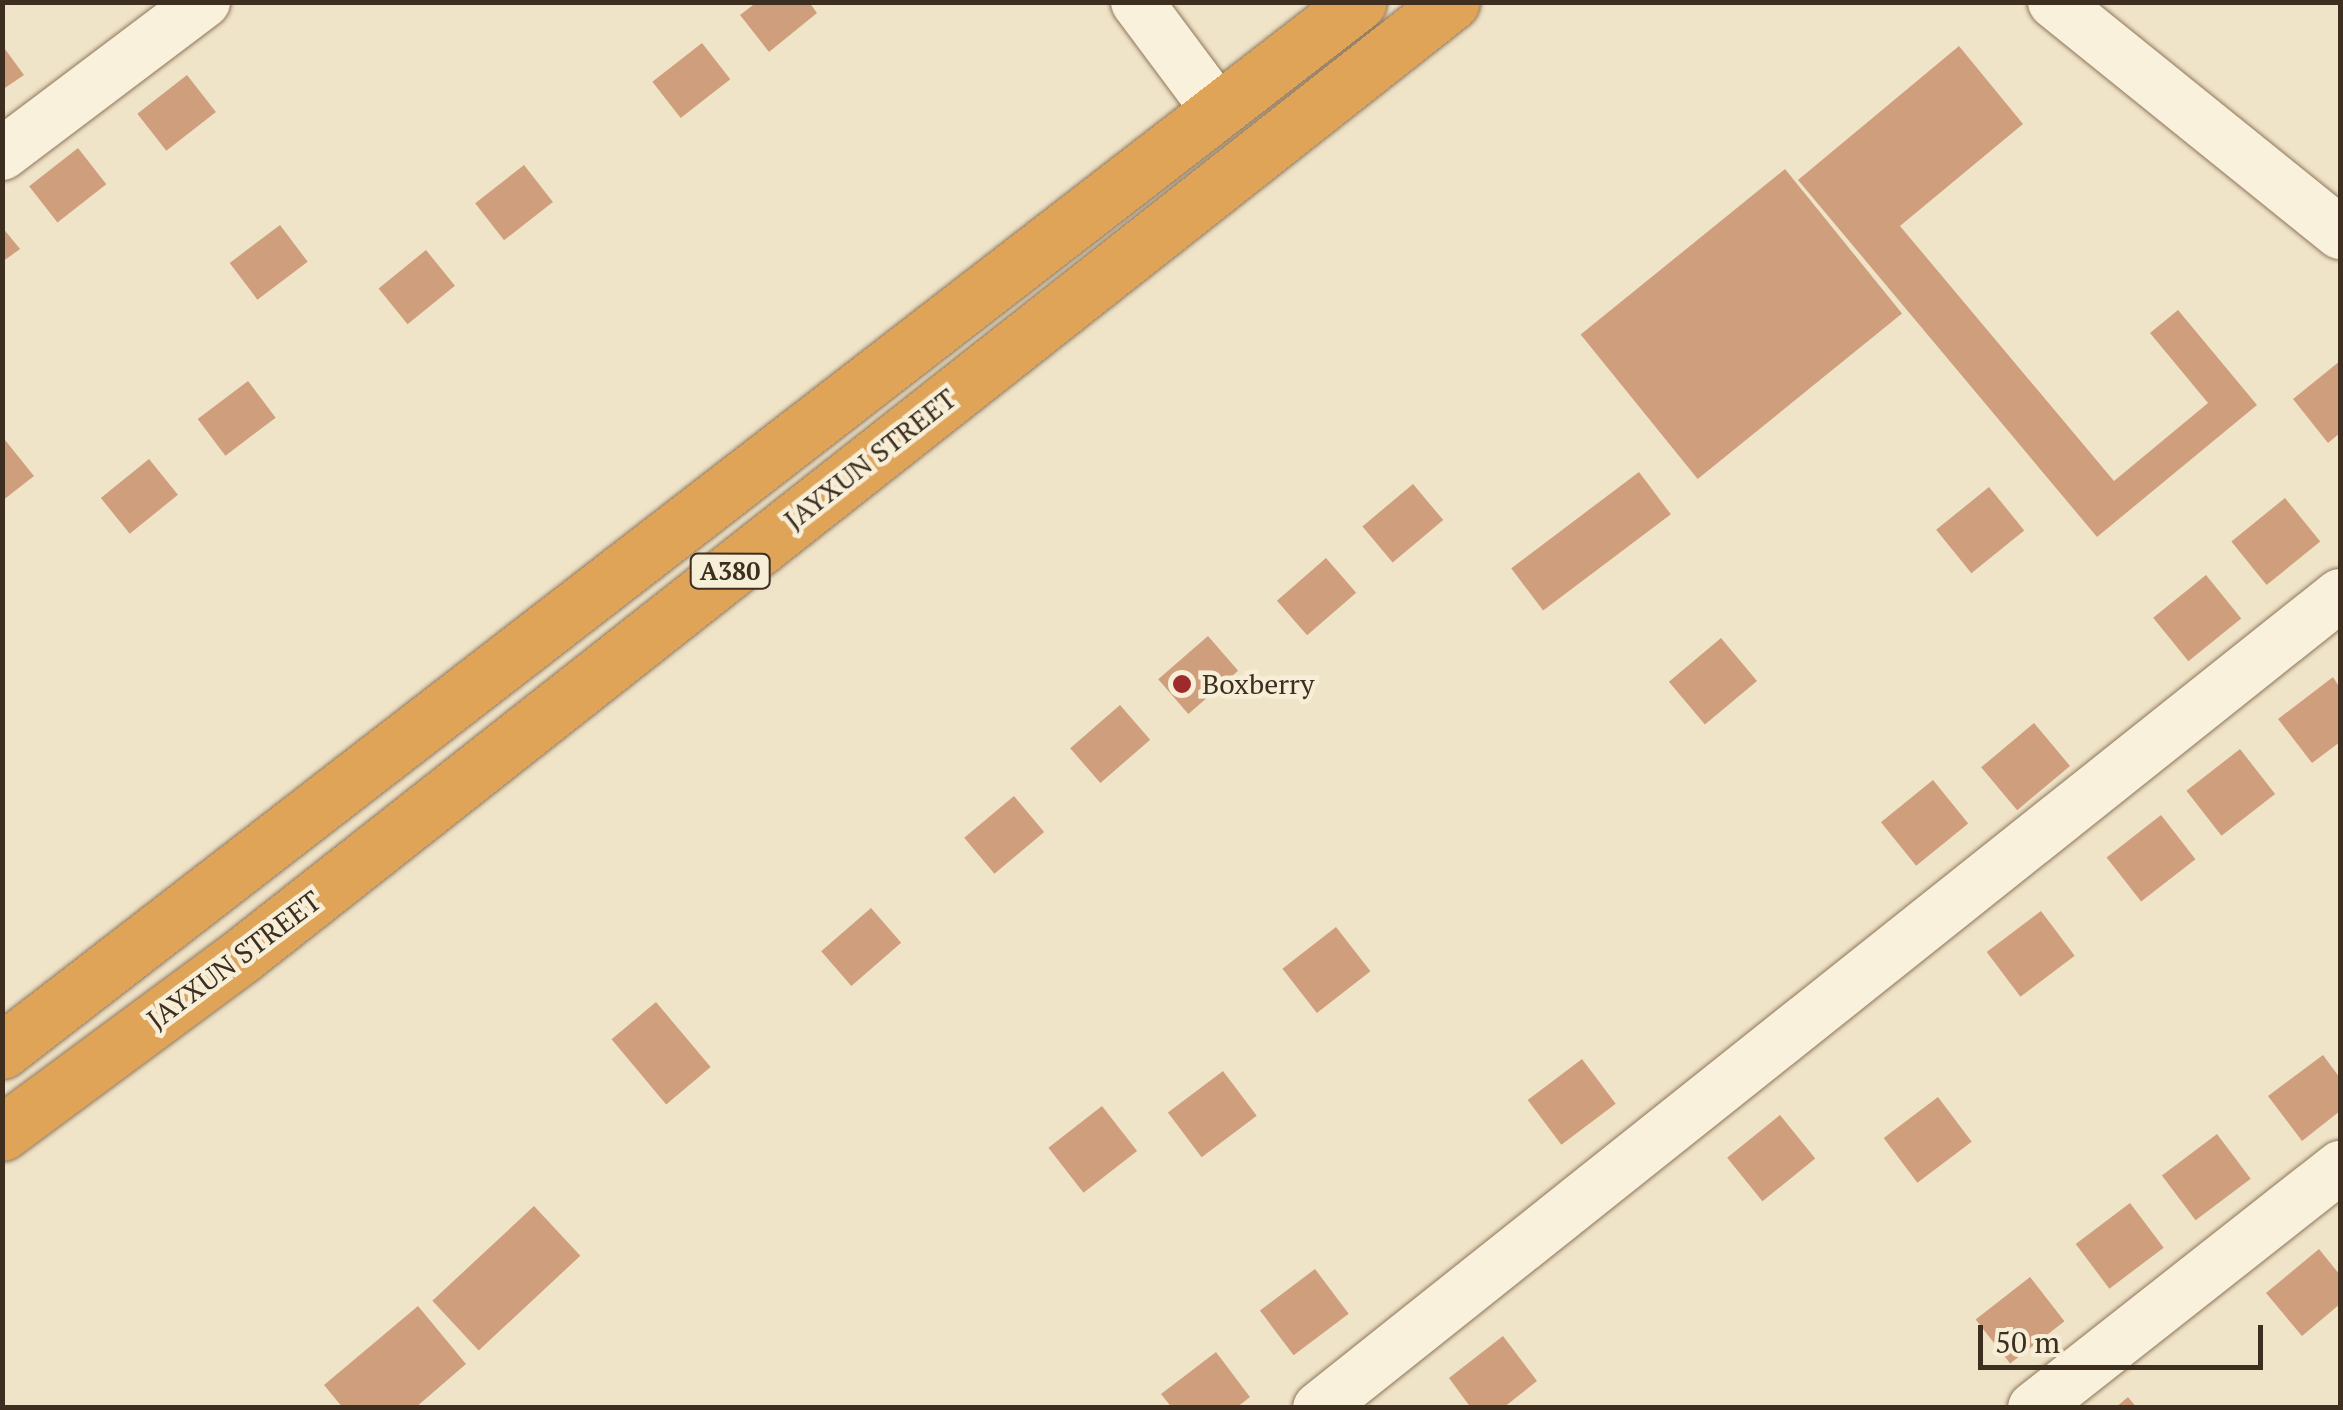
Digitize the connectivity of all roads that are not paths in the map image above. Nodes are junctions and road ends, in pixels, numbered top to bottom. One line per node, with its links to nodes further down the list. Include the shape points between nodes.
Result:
1 (204, 2): 7 (street)
2 (1137, 2): 6 (street)
3 (1358, 2): 6 (highway, A380)
4 (1452, 2): 11 (highway, JAYXUN STREET / A380, via 256,945)
5 (2054, 2): 8 (street)
6 (1219, 112): 10 (highway, A380)
7 (2, 154)
8 (2340, 233)
9 (2340, 595): 13 (street)
10 (2, 1051)
11 (2, 1133)
12 (2340, 1167): 14 (street)
13 (1319, 1408)
14 (2034, 1408)

